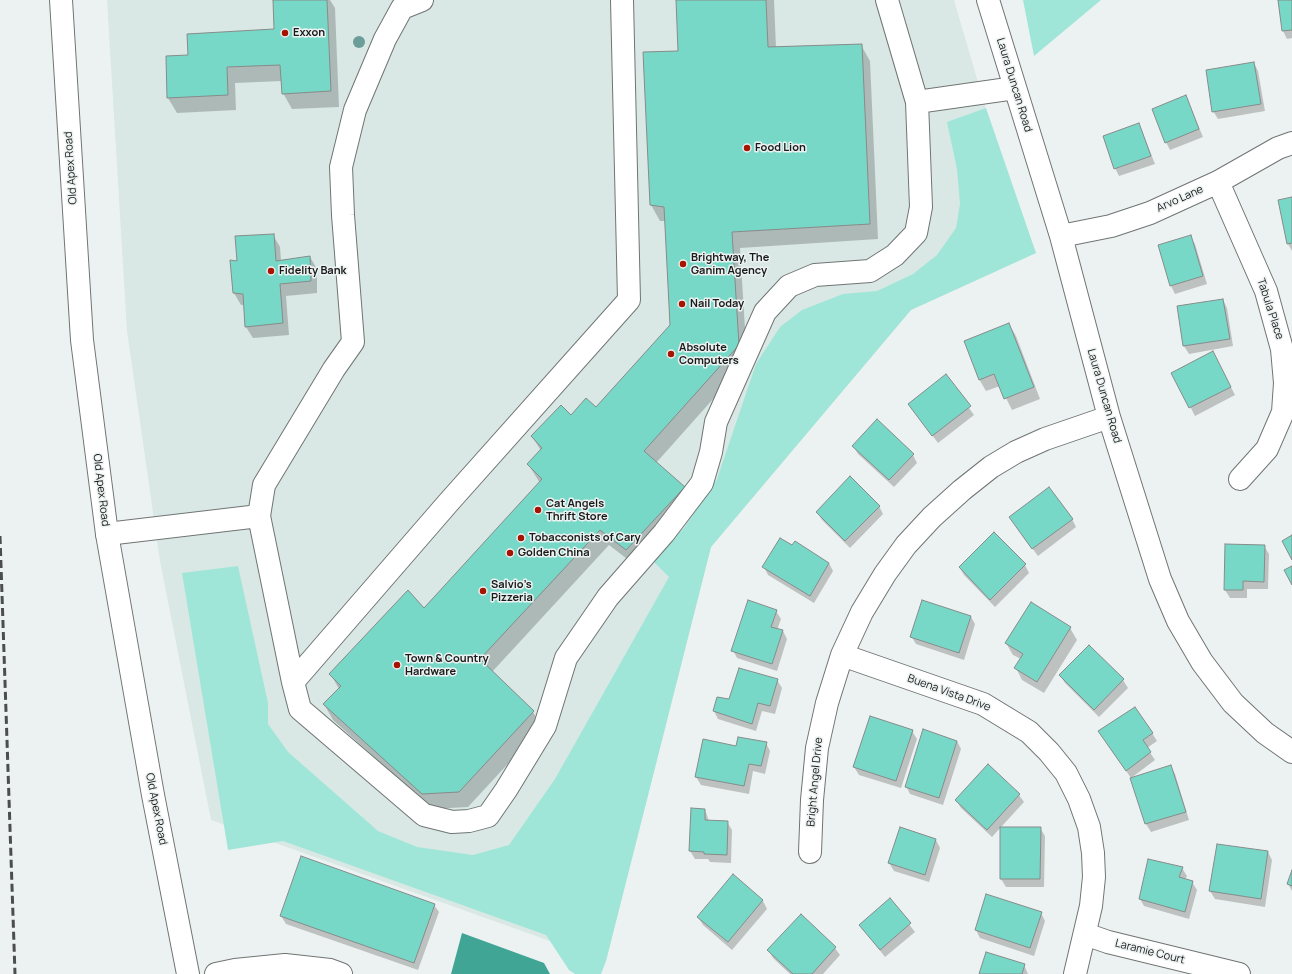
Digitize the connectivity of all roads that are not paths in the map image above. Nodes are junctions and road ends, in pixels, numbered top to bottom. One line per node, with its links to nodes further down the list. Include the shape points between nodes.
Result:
1 (61, 0): 14 (street, Old Apex Road, via 82,340)
2 (422, 0): 13 (street, via 402,8 385,39 355,110 341,167 342,215 353,342 264,485)
3 (622, 0): 16 (street, via 629,300 453,497)
4 (887, 0): 7 (street)
5 (988, 0): 6 (street, Laura Duncan Road)
6 (1015, 88): 7 (street); 10 (street, Laura Duncan Road)
7 (917, 102): 16 (street, via 921,207 916,233 895,255 870,271 814,275 789,286 765,312 716,422 702,483 664,533 608,597 566,658 545,726 488,816 452,822 424,815 300,708)
8 (1292, 143): 9 (street, Arvo Lane, via 1278,148)
9 (1218, 182): 10 (street, Arvo Lane, via 1150,213 1110,226); 12 (street, Tabula Place, via 1266,291 1282,349 1285,383 1283,412 1267,449)
10 (1061, 236): 11 (street, Laura Duncan Road)
11 (1109, 417): 15 (street, Bright Angel Drive, via 1016,452 991,467 962,490 906,545 862,612); 17 (street, Laura Duncan Road, via 1160,579 1178,621 1202,662 1233,703 1265,733)
12 (1240, 479)
13 (259, 516): 14 (street); 16 (street)
14 (107, 534): 20 (street, Old Apex Road, via 153,795)
15 (842, 655): 18 (street, Bright Angel Drive, via 827,702 817,748); 19 (street, Buena Vista Drive, via 983,704 1029,732 1048,752 1066,773 1089,827 1094,877)
16 (293, 682)
17 (1292, 752)
18 (810, 852)
19 (1085, 934): 23 (street, Buena Vista Drive); 24 (street, Laramie Court)
20 (188, 974)
21 (216, 974): 22 (street, via 285,965 330,970)
22 (341, 974)
23 (1075, 974)
24 (1239, 974)

